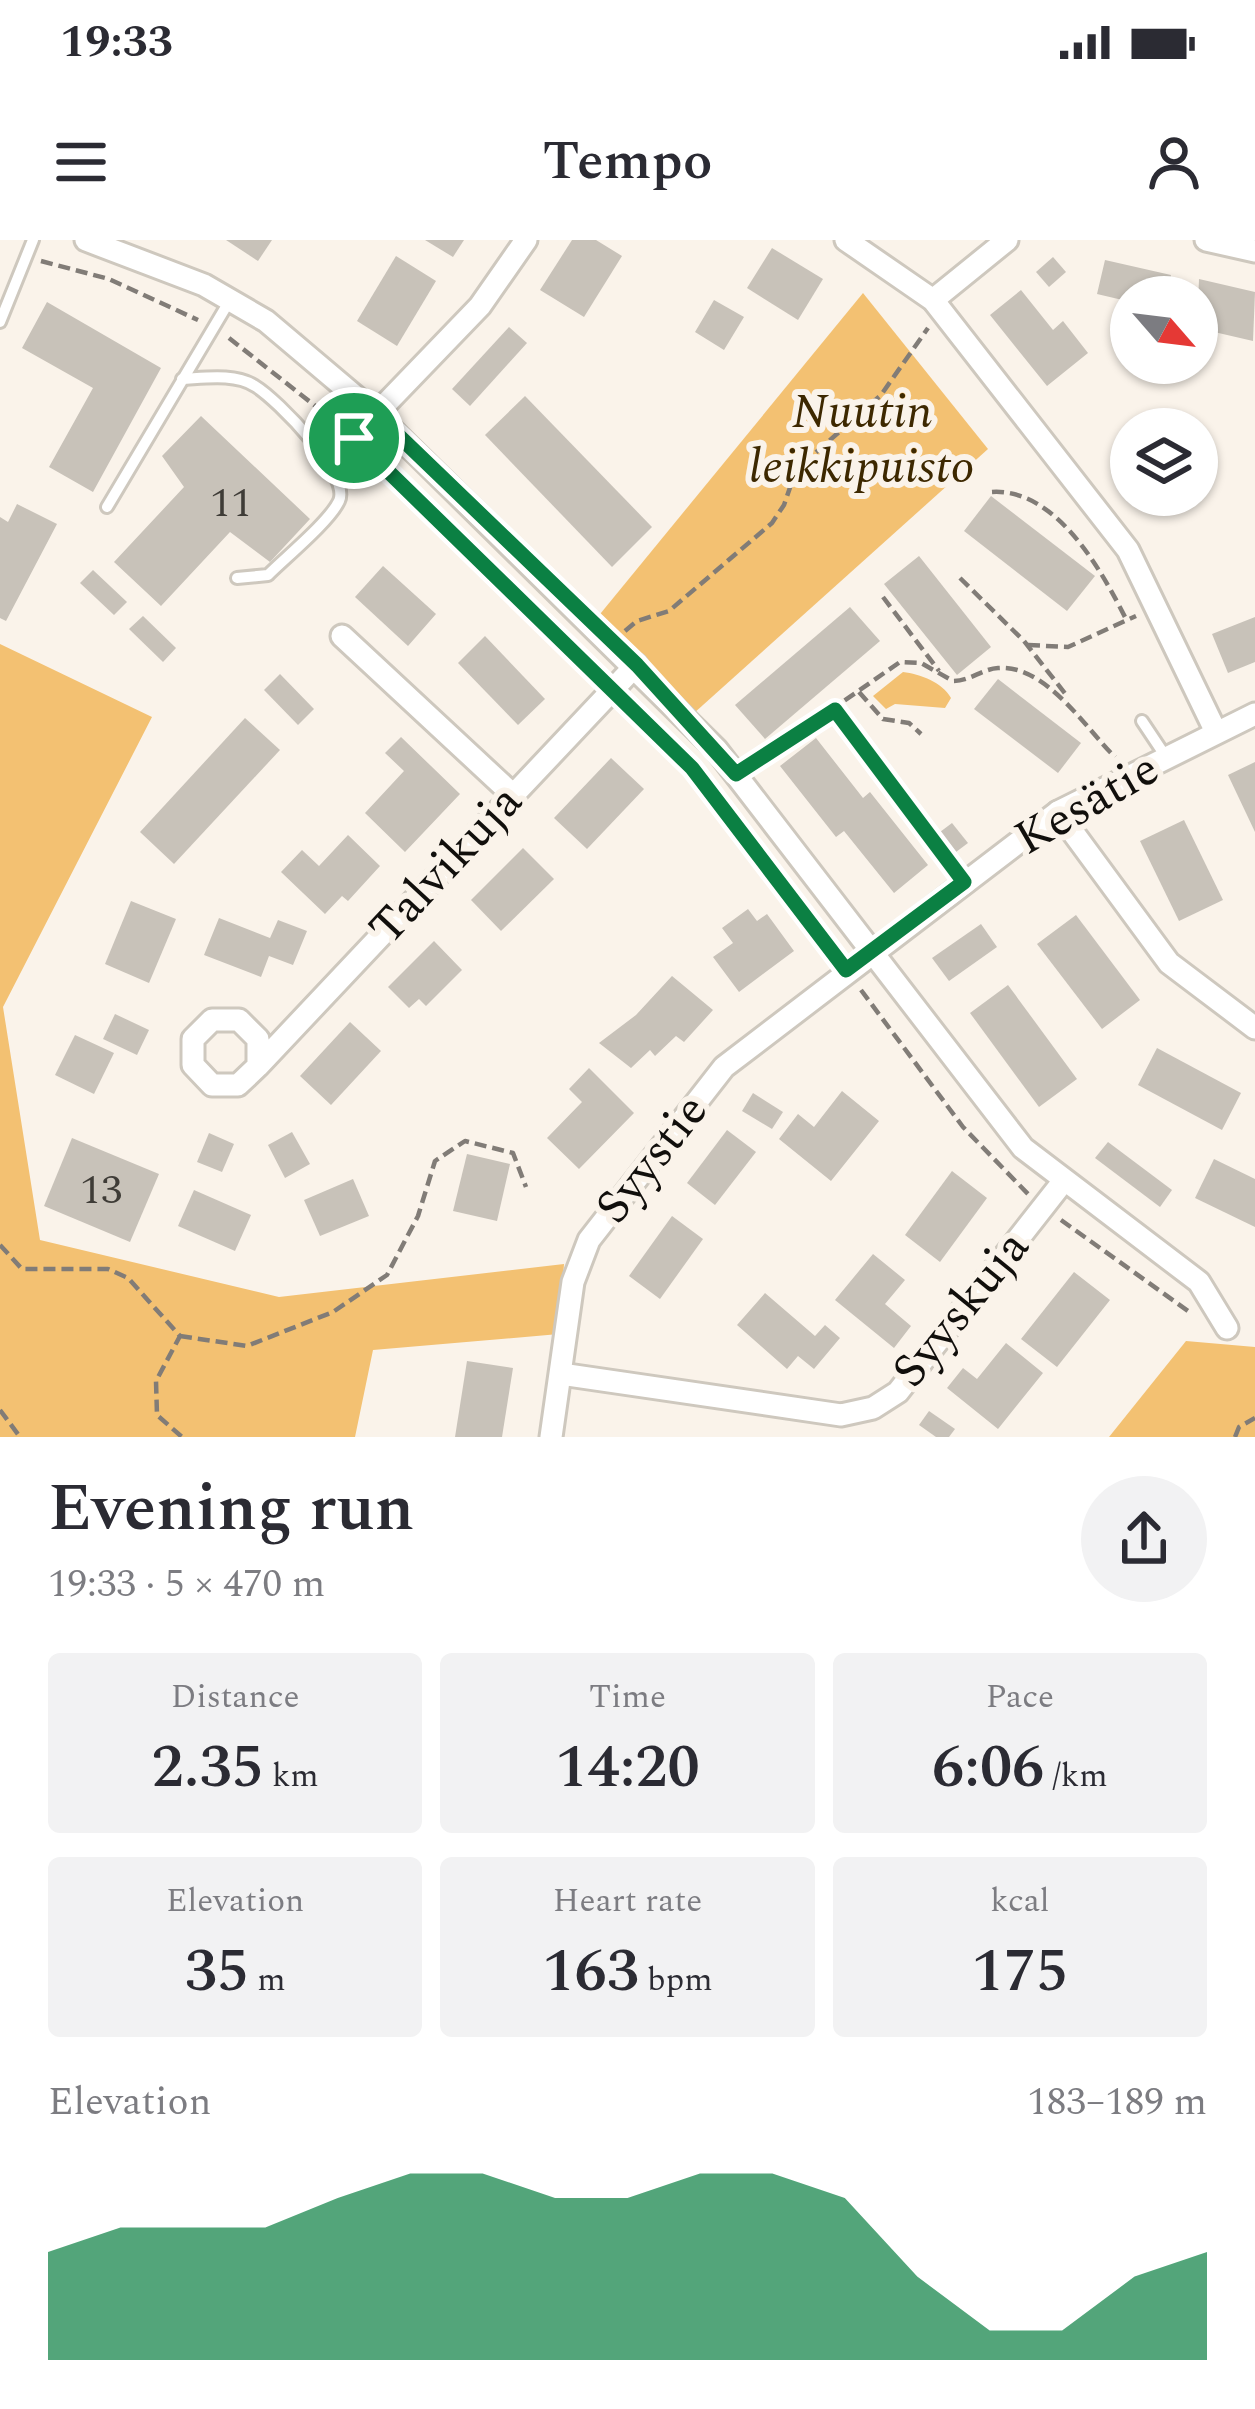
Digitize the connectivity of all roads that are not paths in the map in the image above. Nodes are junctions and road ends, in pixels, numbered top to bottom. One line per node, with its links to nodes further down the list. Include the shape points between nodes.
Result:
1 (33, 240): 11 (lane)
2 (86, 240): 7 (street)
3 (526, 240): 13 (street, via 480,306)
4 (846, 240): 10 (street)
5 (1007, 240): 10 (street)
6 (1206, 240): 8 (street)
7 (141, 248): 9 (street)
8 (1255, 251)
9 (230, 300): 12 (lane); 13 (street)
10 (937, 305): 21 (street, via 1128,550)
11 (0, 322)
12 (182, 379): 14 (lane, via 255,386); 15 (lane)
13 (376, 414): 14 (lane); 18 (street)
14 (331, 462): 16 (lane, via 342,483 339,502 268,575)
15 (107, 507)
16 (237, 578)
17 (342, 636): 23 (street)
18 (637, 665): 23 (street, Talvikuja); 25 (street, via 736,774)
19 (1255, 714): 21 (street, Kesätie)
20 (1142, 721): 22 (lane)
21 (1216, 732): 22 (street, Kesätie)
22 (1166, 758): 24 (street, Kesätie)
23 (512, 794): 27 (street, Talvikuja)
24 (1058, 812): 25 (street, Kesätie); 26 (street, via 1169,963)
25 (870, 952): 28 (street, via 986,1105); 30 (street, Syystie, via 724,1067 589,1240 573,1282)
26 (1255, 1028)
27 (258, 1066)
28 (1063, 1183): 29 (street, via 1199,1282); 30 (street, Syyskuja, via 898,1392 873,1408 841,1415)
29 (1227, 1328)
30 (561, 1374): 31 (street, Syystie)
31 (551, 1437)

